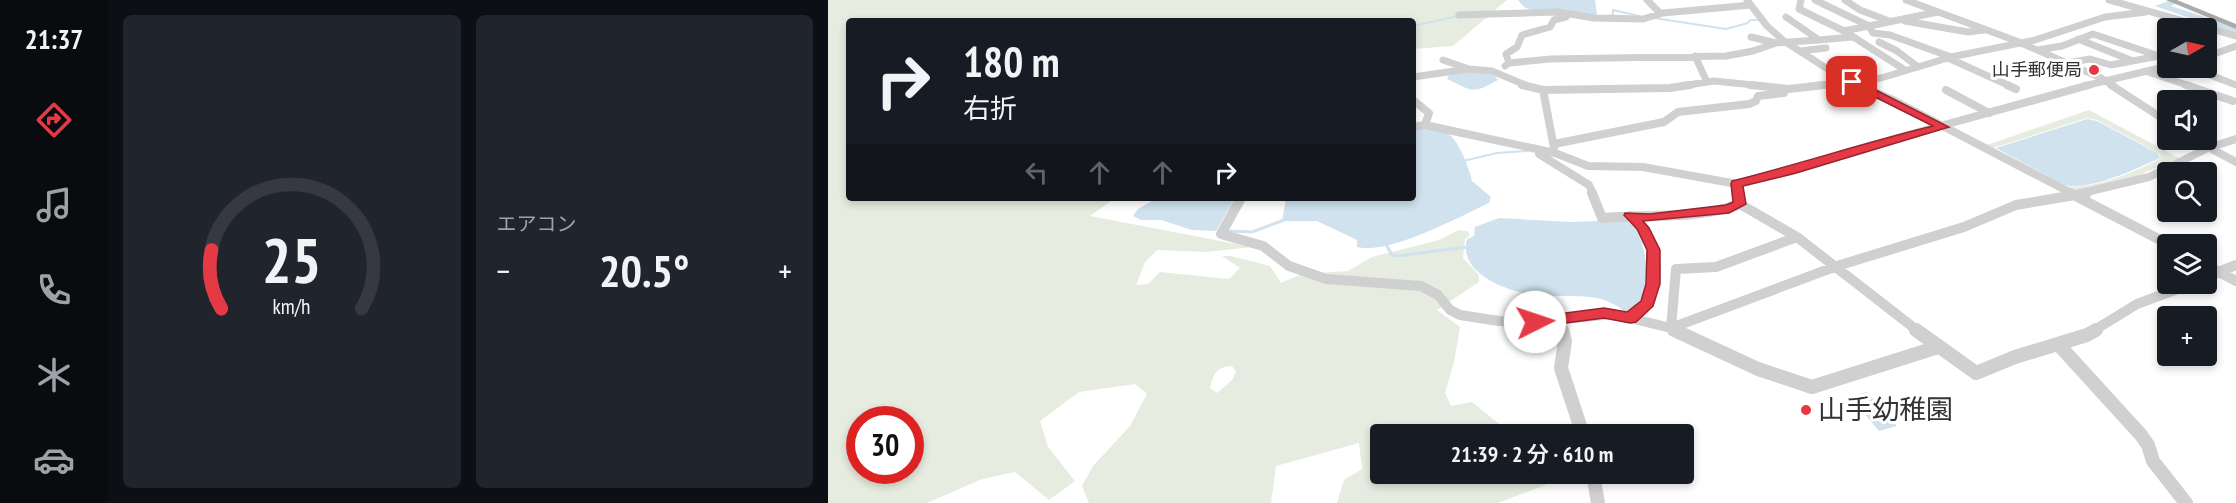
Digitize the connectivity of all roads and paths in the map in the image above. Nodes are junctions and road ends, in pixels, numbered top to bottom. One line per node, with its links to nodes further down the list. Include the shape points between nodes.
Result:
1 (1647, 0): 11 (street)
2 (1801, 0): 20 (street, via 1799,9)
3 (1815, 0): 17 (street)
4 (1845, 0): 16 (street)
5 (1906, 0): 9 (street)
6 (2109, 0): 10 (street)
7 (2170, 0): 18 (main road)
8 (1749, 1): 11 (street); 29 (street, via 1767,26)
9 (1938, 12): 15 (street); 19 (street)
10 (2146, 12): 21 (street); 27 (street, via 2105,17)
11 (1660, 13): 13 (street, via 1635,20)
12 (1459, 15): 13 (street, via 1558,12)
13 (1581, 16): 41 (street, via 1559,18 1550,27 1522,35 1517,47 1506,54)
14 (1786, 17): 25 (street)
15 (1899, 19): 16 (street); 19 (street, via 1968,32)
16 (1889, 21): 17 (street)
17 (1869, 26): 20 (street); 38 (street, via 1873,33 1890,35)
18 (2236, 27)
19 (1984, 30): 27 (street)
20 (1844, 31): 22 (street)
21 (2236, 36)
22 (1852, 37): 25 (street); 46 (street)
23 (1751, 38): 28 (street)
24 (2077, 39): 32 (street); 35 (street, via 2101,35); 40 (street)
25 (1820, 40): 29 (street)
26 (1879, 42): 43 (street)
27 (2019, 42): 32 (street); 38 (street)
28 (1776, 43): 29 (street); 36 (street, via 1738,54)
29 (1786, 43): 33 (street)
30 (2236, 46): 34 (street)
31 (1826, 48): 33 (street)
32 (2038, 50): 42 (street)
33 (1800, 51): 53 (street)
34 (2217, 53)
35 (2157, 55)
36 (1695, 56): 41 (street); 52 (street)
37 (2157, 56): 40 (street)
38 (1950, 57): 43 (street); 57 (street)
39 (1443, 60): 45 (street, via 1451,58)
40 (2133, 61): 42 (street, via 2111,65 2090,59)
41 (1509, 63): 48 (street)
42 (2067, 63): 51 (street)
43 (1918, 67): 46 (street)
44 (2157, 68): 47 (street)
45 (1469, 69): 48 (street); 49 (street)
46 (1905, 70): 53 (street)
47 (2145, 70): 51 (street); 61 (street)
48 (1497, 72): 58 (street, via 1519,84)
49 (1416, 77)
50 (2217, 78): 55 (street)
51 (2106, 81): 63 (street); 64 (street)
52 (1707, 82): 54 (street); 58 (street, via 1670,88)
53 (1850, 82): 56 (street); 67 (street)
54 (1737, 83): 56 (street); 60 (street)
55 (2236, 85)
56 (1801, 88): 60 (street)
57 (2016, 89)
58 (1543, 90): 70 (street)
59 (1946, 90): 63 (street)
60 (1758, 96): 70 (street, via 1749,104 1678,112 1664,122)
61 (2233, 101)
62 (1416, 102): 65 (street, via 1430,113)
63 (1989, 113): 67 (street)
64 (2157, 115)
65 (1425, 125): 66 (street); 71 (street)
66 (1416, 126)
67 (1944, 127): 75 (street); 76 (street)
68 (2236, 139): 69 (street)
69 (2217, 145)
70 (1554, 148): 71 (street); 75 (street, via 1588,166 1643,168)
71 (1539, 150): 79 (street, via 1539,154 1589,185 1602,218)
72 (2204, 150): 76 (street, via 2149,177)
73 (2212, 150): 74 (street)
74 (2236, 162)
75 (1737, 184): 78 (street)
76 (2075, 196): 81 (street); 83 (street, via 2016,205 1964,227)
77 (1238, 201): 88 (street, via 1221,234 1263,246 1289,266 1326,279 1421,286 1460,315 1499,321)
78 (1740, 204): 79 (street, via 1715,211 1650,218); 80 (street)
79 (1630, 215): 87 (street, via 1650,238 1655,269 1648,303)
80 (1797, 237): 83 (street); 89 (street, via 1716,267 1676,269)
81 (2157, 238)
82 (2236, 265): 84 (street)
83 (1837, 266): 89 (street); 91 (street)
84 (2219, 272): 85 (street)
85 (2236, 281)
86 (2164, 294): 90 (street, via 2138,304 2087,335)
87 (1630, 318): 88 (street, via 1604,313); 89 (street)
88 (1559, 321): 92 (street, via 1565,341 1562,368)
89 (1671, 328): 91 (street, via 1761,370 1812,387)
90 (2058, 344): 91 (street, via 1976,373); 95 (street, via 2141,435 2152,460)
91 (1938, 347)
92 (1580, 424)
93 (1595, 484): 94 (street)
94 (1598, 503)
95 (2186, 503)

